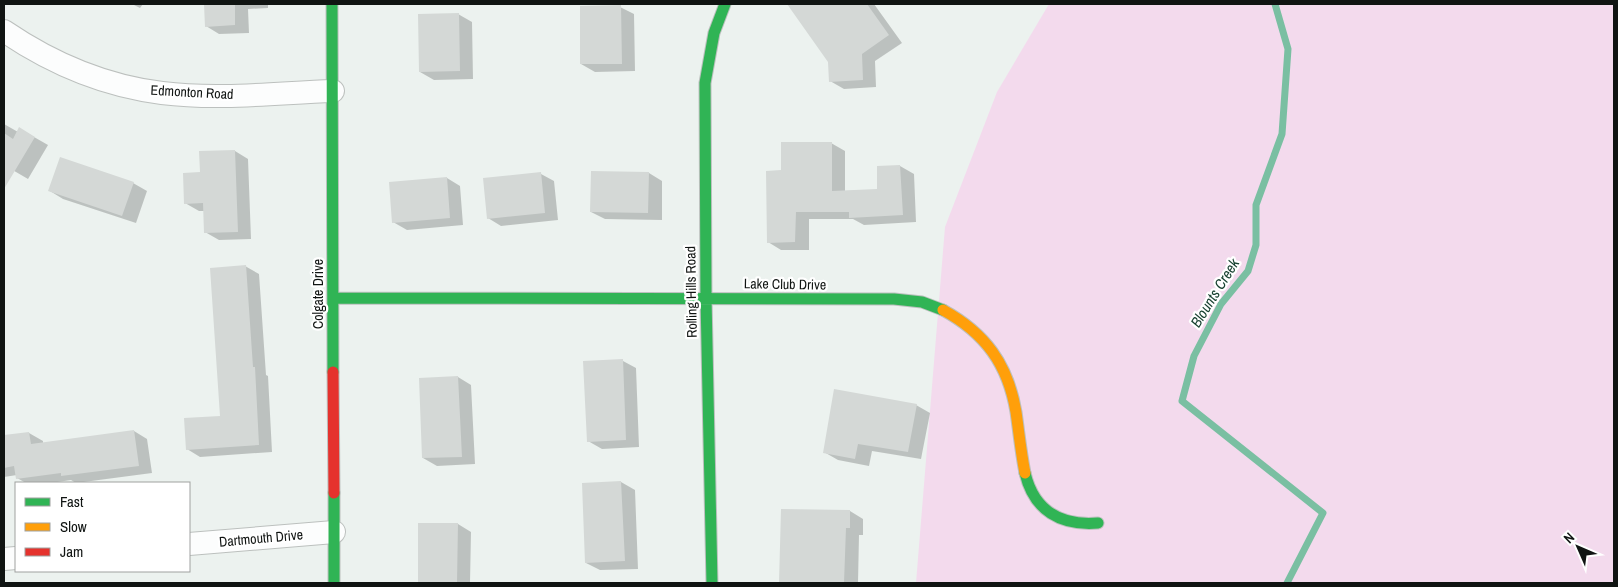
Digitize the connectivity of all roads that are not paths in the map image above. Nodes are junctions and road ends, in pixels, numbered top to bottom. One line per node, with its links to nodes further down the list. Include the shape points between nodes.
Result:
1 (332, 4): 4 (street, Colgate Drive)
2 (725, 4): 6 (street, Rolling Hills Road, via 708,51 705,83)
3 (4, 31): 4 (street, Edmonton Road, via 70,68 136,89 211,96)
4 (333, 92): 5 (street, Colgate Drive)
5 (333, 298): 6 (street, Lake Club Drive); 8 (street, Colgate Drive)
6 (706, 298): 7 (street, Lake Club Drive, via 903,299 929,305 954,316 975,332 1004,370 1033,496 1048,512 1062,520 1088,525); 11 (street, Rolling Hills Road)
7 (1098, 523)
8 (334, 532): 9 (street, Dartmouth Drive); 10 (street, Colgate Drive)
9 (190, 544)
10 (334, 583)
11 (712, 583)

